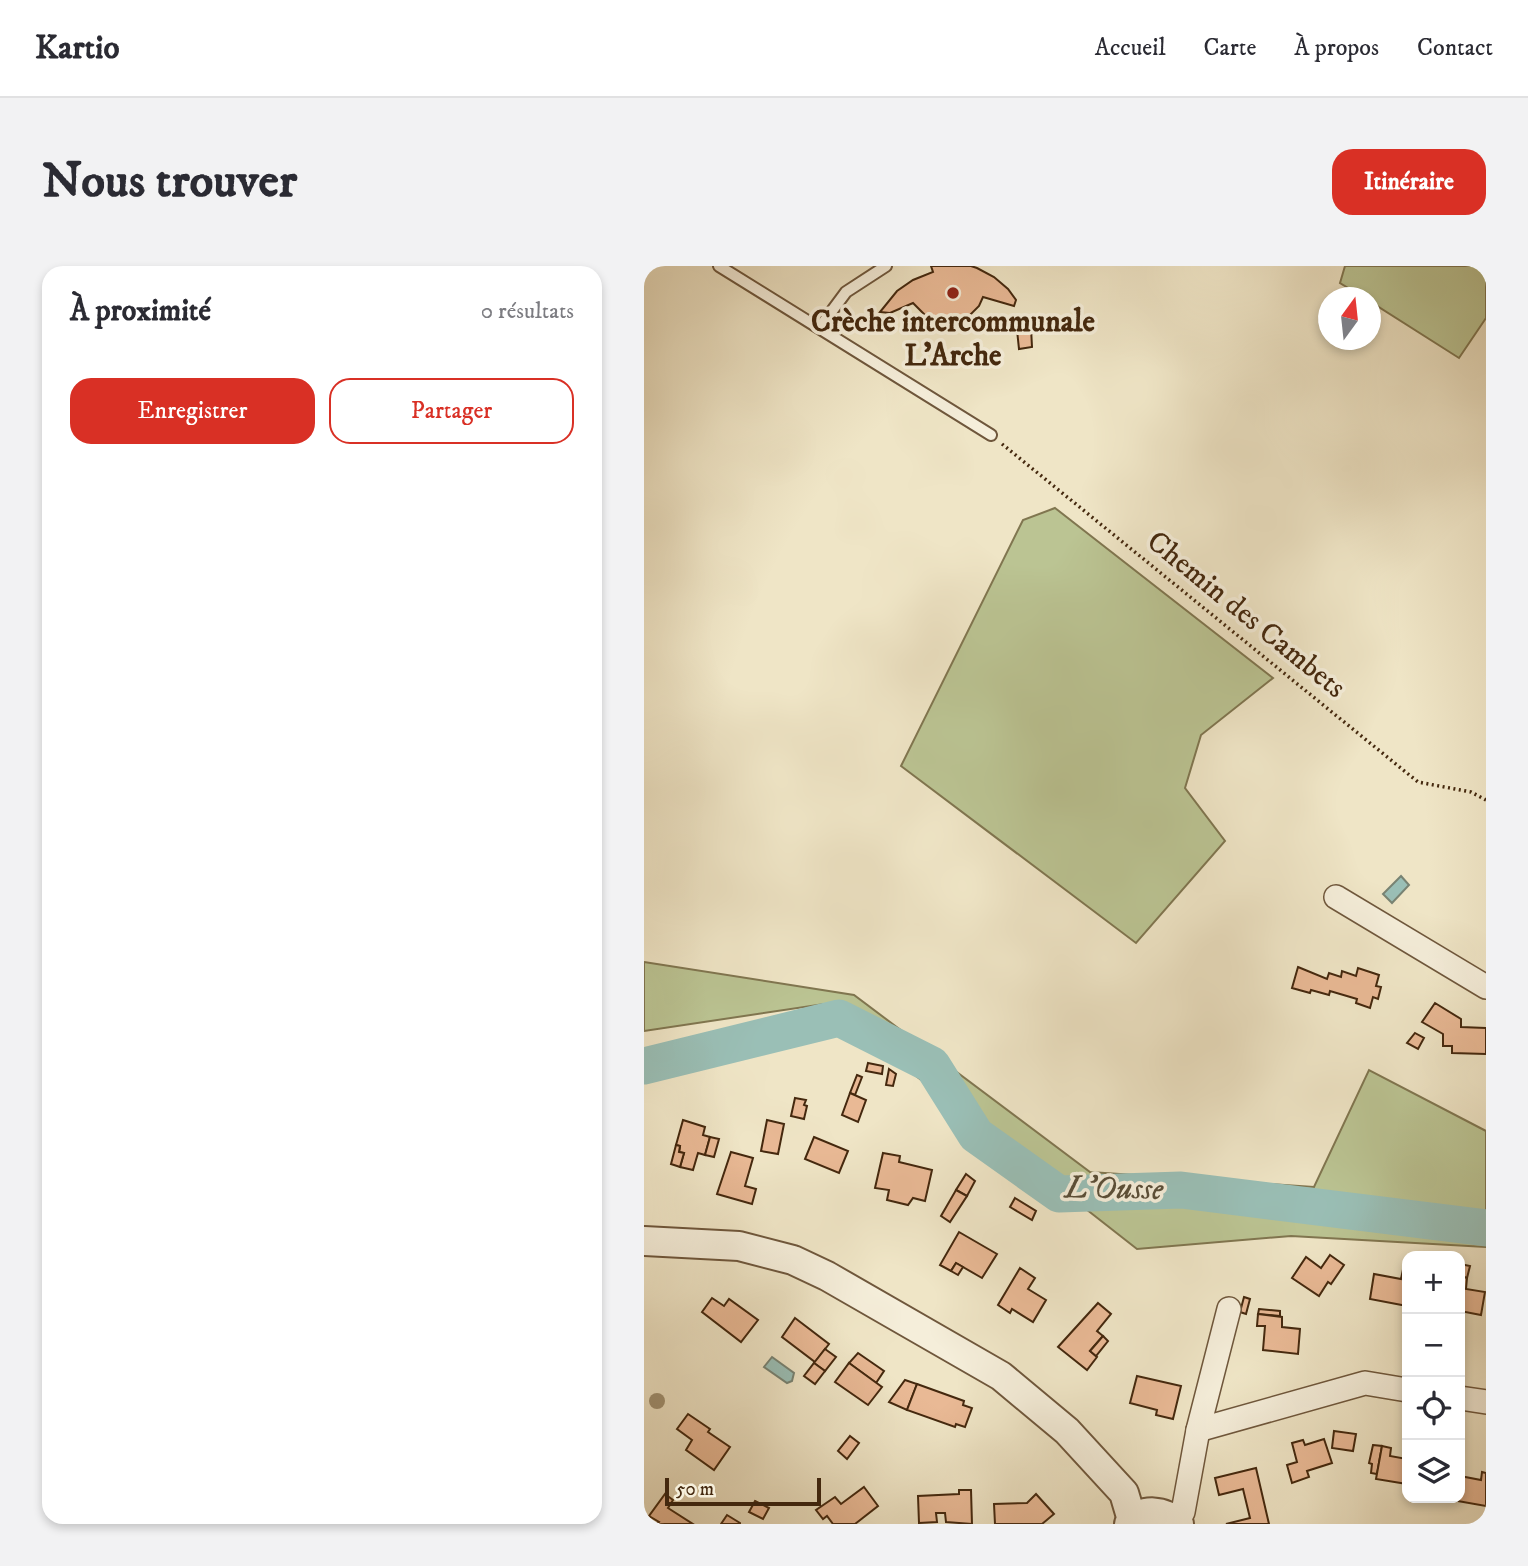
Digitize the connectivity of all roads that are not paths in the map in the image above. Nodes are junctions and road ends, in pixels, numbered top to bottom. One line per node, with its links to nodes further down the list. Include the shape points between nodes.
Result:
1 (719, 266): 3 (lane)
2 (886, 266): 3 (lane, via 846,292)
3 (820, 327): 4 (lane)
4 (992, 436)
5 (1336, 897): 6 (street)
6 (1486, 987)
7 (644, 1241): 13 (street, via 739,1246 793,1261 1001,1376 1067,1431 1124,1493)
8 (1228, 1309): 12 (street)
9 (1402, 1389): 12 (street, via 1365,1383)
10 (1465, 1399): 11 (street)
11 (1486, 1402)
12 (1198, 1430): 14 (street)
13 (1130, 1522): 14 (street, via 1152,1512)
14 (1178, 1523)

